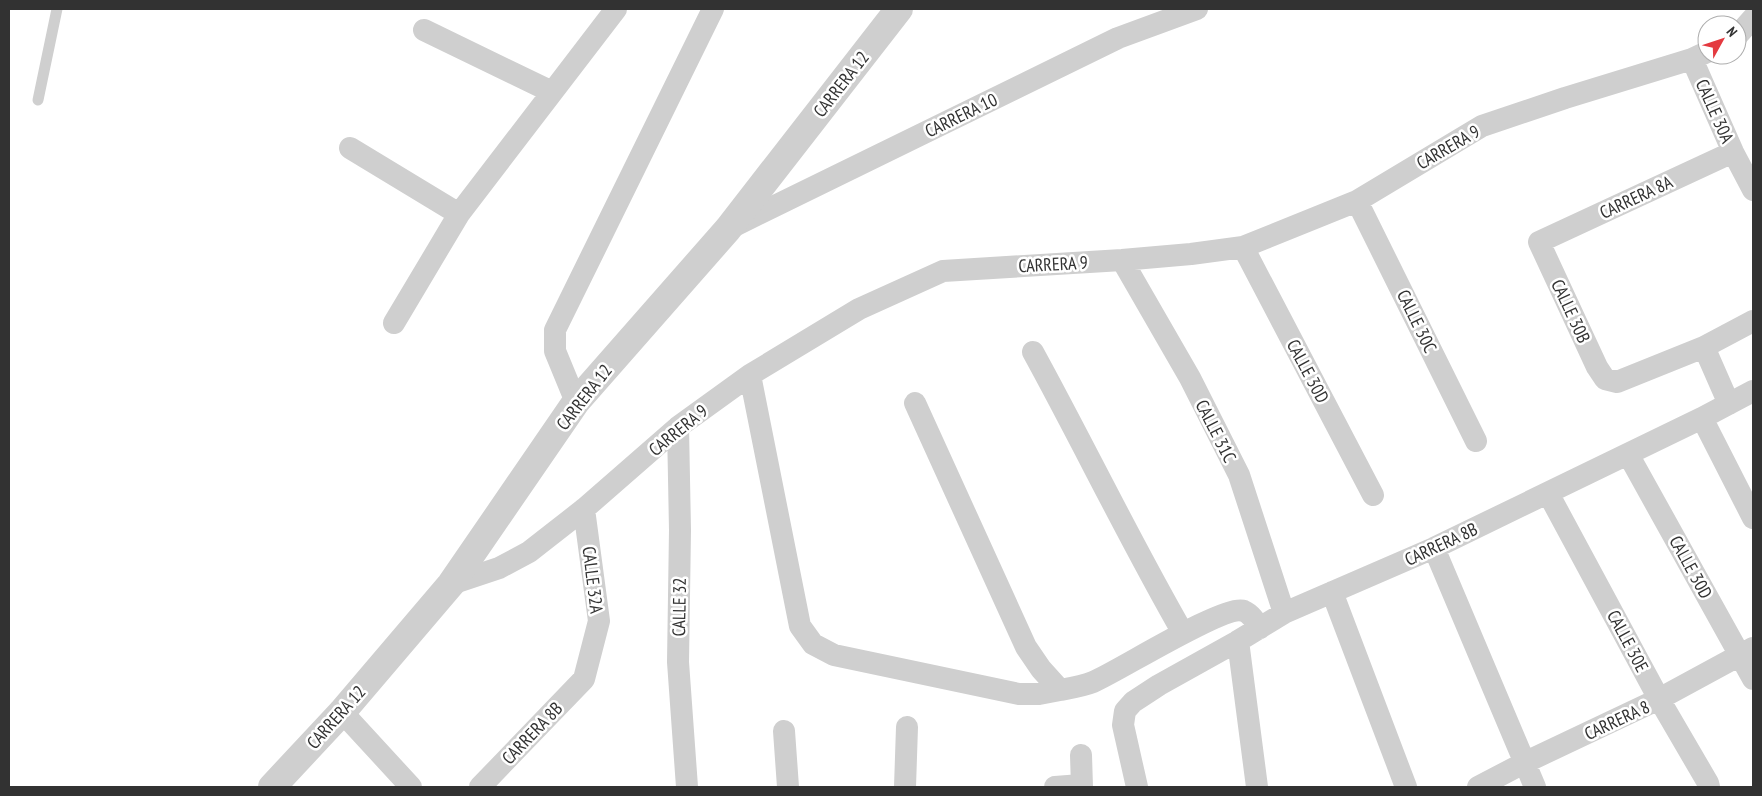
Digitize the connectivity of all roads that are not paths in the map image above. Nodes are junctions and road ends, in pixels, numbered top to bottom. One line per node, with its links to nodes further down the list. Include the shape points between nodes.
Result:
1 (57, 9): 12 (lane)
2 (616, 9): 11 (street)
3 (713, 9): 28 (street, via 555,330 555,351)
4 (899, 9): 18 (street, CARRERA 12)
5 (1148, 9): 8 (street)
6 (1197, 9): 8 (street, CARRERA 10)
7 (424, 30): 11 (street)
8 (1118, 38): 18 (street, CARRERA 10)
9 (1697, 56): 16 (street, CARRERA 9, via 1482,126)
10 (1703, 65): 14 (street, CALLE 30A)
11 (552, 92): 17 (street)
12 (38, 100)
13 (350, 148): 17 (street)
14 (1733, 152): 15 (street, CALLE 30A); 19 (street, CARRERA 8A)
15 (1753, 190)
16 (1357, 201): 20 (street, CARRERA 9); 33 (street, CALLE 30C)
17 (460, 214): 23 (street)
18 (728, 229): 28 (street, CARRERA 12)
19 (1539, 242): 24 (street, CALLE 30B, via 1605,379 1616,382)
20 (1244, 247): 21 (street, CARRERA 9); 36 (street, CALLE 30D)
21 (1122, 260): 26 (street, CARRERA 9, via 943,271 859,309); 42 (street, CALLE 31C, via 1190,378 1239,475)
22 (1753, 321): 24 (street)
23 (394, 323)
24 (1704, 347): 30 (street)
25 (1033, 352): 44 (street)
26 (750, 375): 32 (street, CARRERA 9); 49 (street, via 800,626 813,644 834,655 1020,694)
27 (1753, 391): 30 (street, CARRERA 8B)
28 (576, 402): 40 (street, CARRERA 12)
29 (915, 403): 49 (street, via 1026,647)
30 (1729, 404): 31 (street, CARRERA 8B)
31 (1702, 418): 34 (street, CARRERA 8B); 38 (street)
32 (678, 427): 37 (street, CARRERA 9); 60 (street, CALLE 32, via 678,662)
33 (1476, 441)
34 (1628, 454): 35 (street, CARRERA 8B); 46 (street, CALLE 30D)
35 (1548, 493): 39 (street, CARRERA 8B); 50 (street, CALLE 30E)
36 (1373, 494)
37 (584, 509): 40 (street, CARRERA 9, via 529,552 499,568); 47 (street, CALLE 32A, via 599,621)
38 (1753, 518)
39 (1434, 548): 41 (street, CARRERA 8B); 55 (street)
40 (451, 584): 51 (street, CARRERA 12)
41 (1332, 592): 42 (street, CARRERA 8B); 66 (street)
42 (1284, 613): 43 (street, CARRERA 8B)
43 (1260, 628): 44 (street, via 1244,611 1232,611); 45 (street, CARRERA 8B)
44 (1183, 633): 49 (street, via 1092,682)
45 (1238, 641): 64 (street, CARRERA 8B, via 1159,685 1125,711 1123,725); 65 (street)
46 (1747, 651): 48 (street, CALLE 30D); 50 (street, CARRERA 8)
47 (584, 679): 59 (street, CARRERA 8B)
48 (1753, 679)
49 (1060, 690)
50 (1659, 699): 55 (street, CARRERA 8); 69 (street, CALLE 30E)
51 (342, 712): 57 (street, CARRERA 12); 58 (street)
52 (907, 726): 62 (street)
53 (784, 732): 61 (street)
54 (1081, 755): 56 (street)
55 (1524, 763): 67 (street, CARRERA 8); 68 (street)
56 (1081, 786): 63 (street)
57 (272, 787)
58 (410, 787)
59 (480, 787)
60 (688, 787)
61 (788, 787)
62 (905, 787)
63 (1055, 787)
64 (1137, 787)
65 (1257, 787)
66 (1406, 787)
67 (1478, 787)
68 (1535, 787)
69 (1708, 787)

